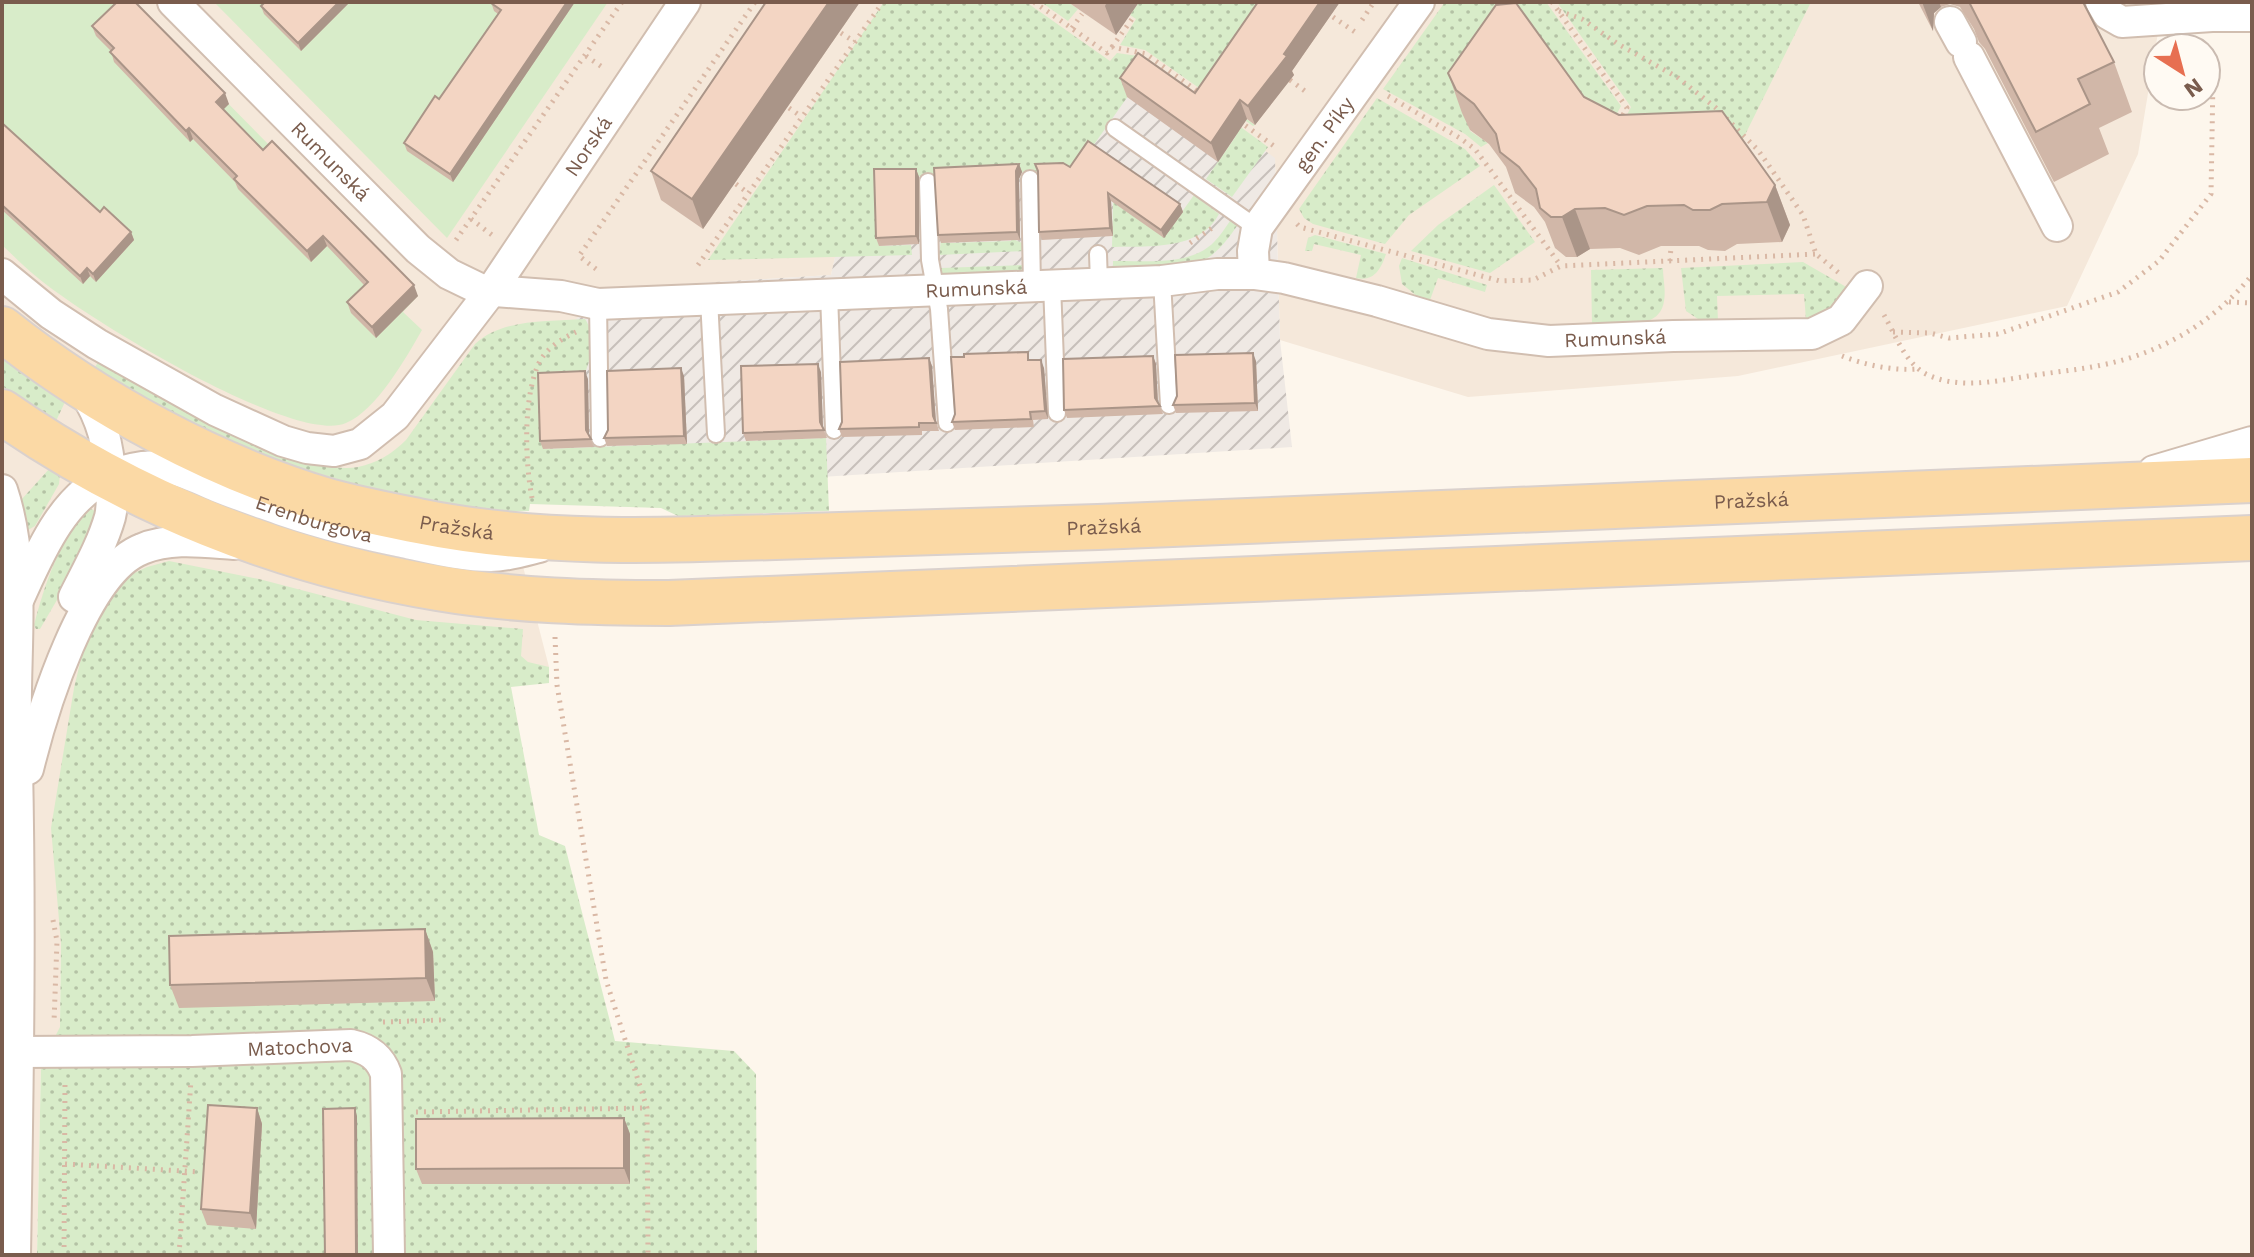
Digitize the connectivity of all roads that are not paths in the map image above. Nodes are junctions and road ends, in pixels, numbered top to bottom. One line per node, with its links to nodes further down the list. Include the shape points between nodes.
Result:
1 (173, 2): 18 (street, Rumunská, via 427,258 460,281)
2 (685, 2): 18 (street, Norská)
3 (1419, 2): 11 (street, gen. Píky)
4 (2101, 2): 5 (street, via 2122,22)
5 (2252, 16)
6 (1964, 43): 10 (street)
7 (1115, 128): 11 (lane)
8 (1030, 179): 15 (lane)
9 (928, 182): 17 (lane)
10 (2057, 226)
11 (1257, 228): 13 (street)
12 (2, 274): 18 (street, via 51,314 174,389 283,441 334,451 360,444 395,416)
13 (1254, 274): 14 (street, Rumunská); 16 (street, Rumunská, via 1362,297 1488,334 1549,341 1812,334 1841,320)
14 (1162, 281): 15 (street, Rumunská, via 1098,268); 24 (lane)
15 (1042, 285): 17 (street, Rumunská); 26 (lane)
16 (1865, 289)
17 (935, 290): 19 (street, Rumunská); 27 (lane)
18 (491, 291): 21 (street, Rumunská, via 561,296)
19 (829, 294): 20 (street, Rumunská); 28 (lane)
20 (709, 299): 21 (street, Rumunská); 29 (lane)
21 (598, 312): 30 (lane)
22 (2, 329): 23 (main road, Pražská)
23 (79, 384): 32 (street, Erenburgova, via 103,426); 36 (main road, Pražská, via 196,448 327,500 481,532)
24 (1169, 405)
25 (2, 412): 32 (main road)
26 (1057, 413)
27 (947, 423)
28 (834, 430)
29 (716, 434)
30 (600, 438)
31 (2252, 442): 34 (street)
32 (110, 476): 36 (street, Erenburgova, via 172,467 307,519 455,552 507,555); 38 (main road, via 210,525); 39 (street, Erenburgova, via 63,517); 40 (street, Erenburgova, via 111,513 45,665)
33 (2252, 480): 34 (main road, Pražská)
34 (2099, 486): 36 (main road, Pražská, via 969,532 641,541)
35 (2, 490): 39 (street, Erenburgova)
36 (570, 538)
37 (2252, 538): 38 (main road, via 669,603 514,598 438,588)
38 (267, 546): 40 (street, Erenburgova, via 170,542 124,559 105,579 70,645)
39 (17, 604): 41 (street, Erenburgova)
40 (36, 736): 41 (street, Erenburgova)
41 (20, 806): 42 (street, Erenburgova)
42 (18, 1052): 43 (street, Erenburgova); 45 (street, Matochova, via 362,1047 382,1063 386,1074)
43 (10, 1126): 44 (street, Erenburgova)
44 (15, 1255)
45 (389, 1255)

